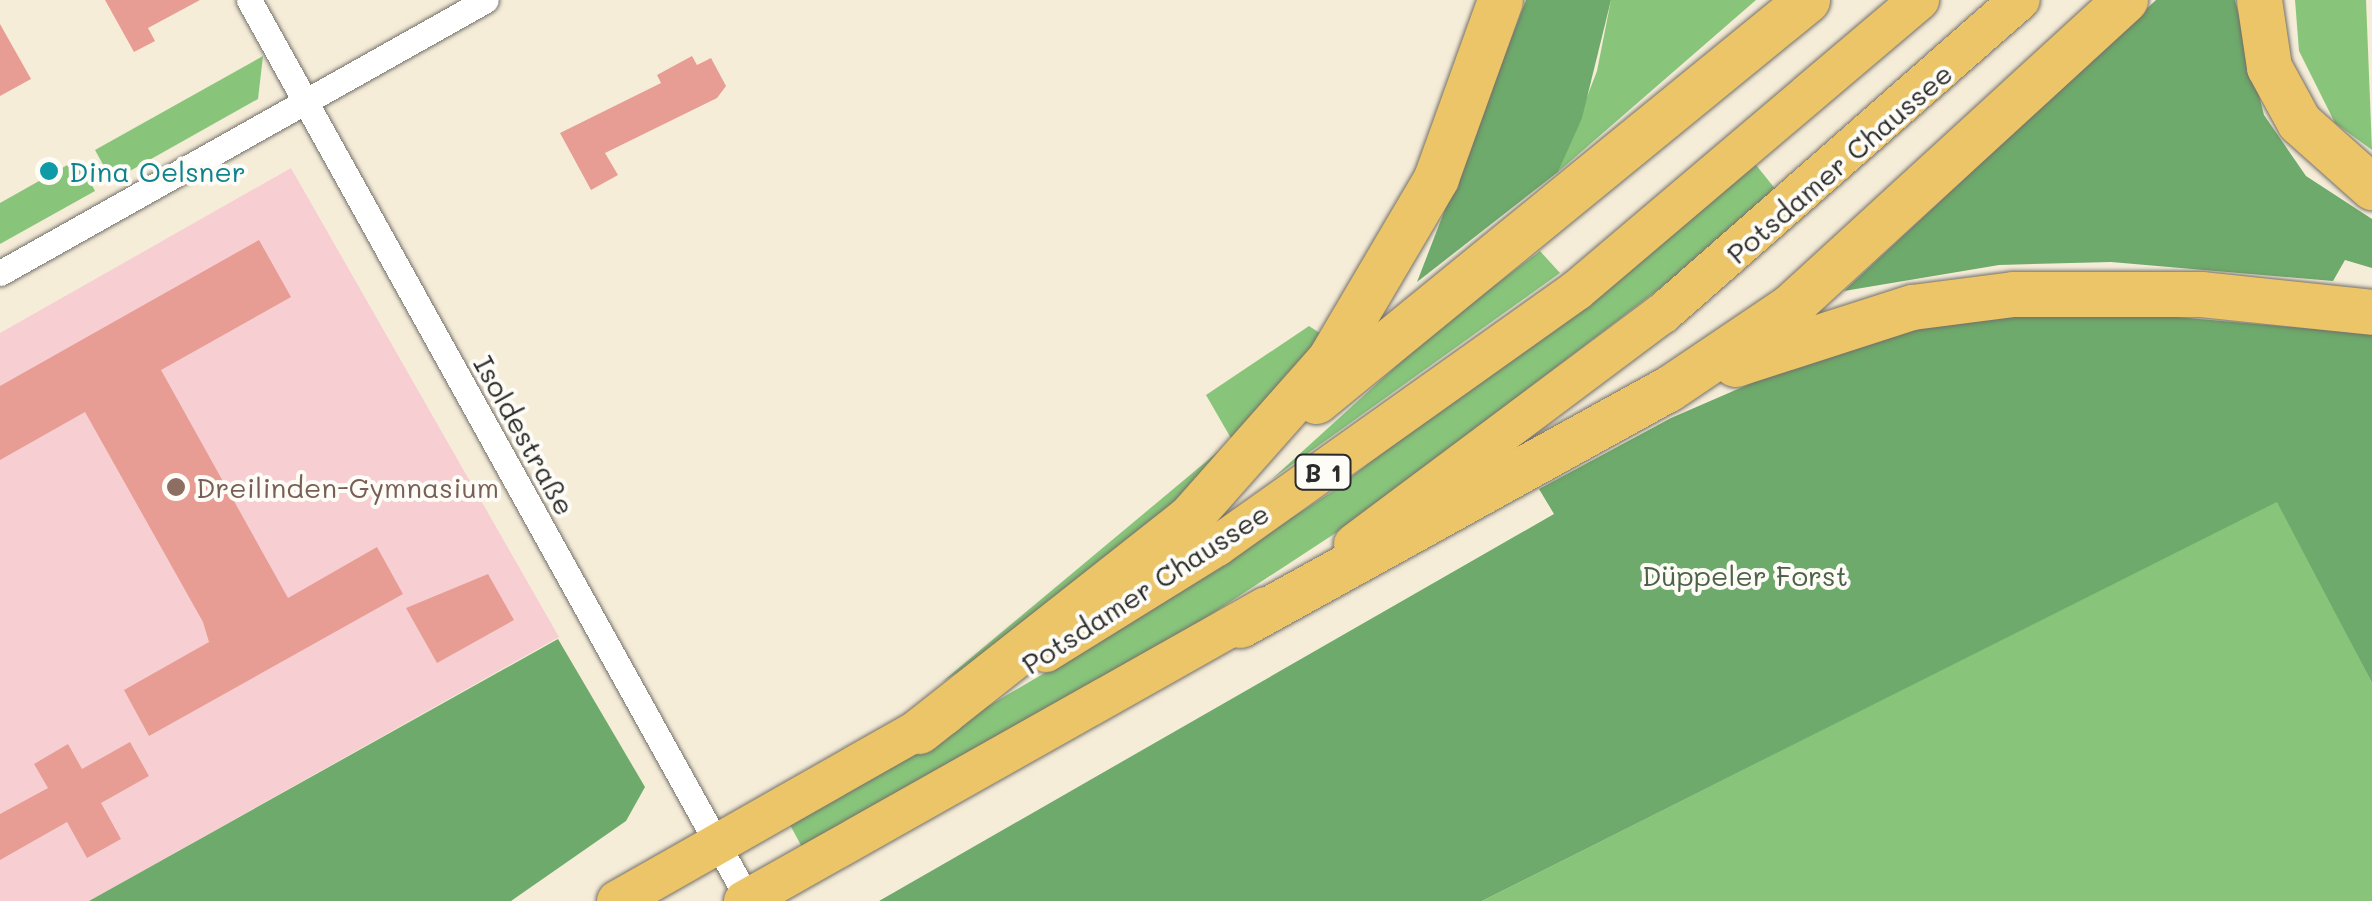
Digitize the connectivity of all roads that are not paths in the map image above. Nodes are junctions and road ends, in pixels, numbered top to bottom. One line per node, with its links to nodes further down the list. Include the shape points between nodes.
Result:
1 (249, 0): 9 (street, Isoldestraße)
2 (486, 0): 9 (street)
3 (1500, 0): 14 (highway, via 1436,178 1394,262)
4 (1806, 0): 14 (highway)
5 (1919, 0): 16 (main road, Potsdamer Chaussee / B 1, via 1708,186 1448,386 1217,546)
6 (2020, 0): 15 (main road, Potsdamer Chaussee, via 1662,314)
7 (2126, 0): 13 (highway, via 1918,198 1790,306)
8 (2258, 0): 10 (highway, via 2269,67 2299,122)
9 (306, 102): 11 (street); 17 (street, Isoldestraße)
10 (2372, 187)
11 (0, 273)
12 (2372, 312): 13 (highway, via 2201,294 2013,294 1912,307)
13 (1668, 389): 15 (highway)
14 (1260, 446): 16 (highway, via 1189,518)
15 (1240, 625): 18 (main road, Potsdamer Chaussee)
16 (919, 731): 17 (main road, Potsdamer Chaussee / B 1)
17 (718, 844): 18 (street, Isoldestraße); 19 (main road, Potsdamer Chaussee / B 1)
18 (746, 900)
19 (617, 901)

